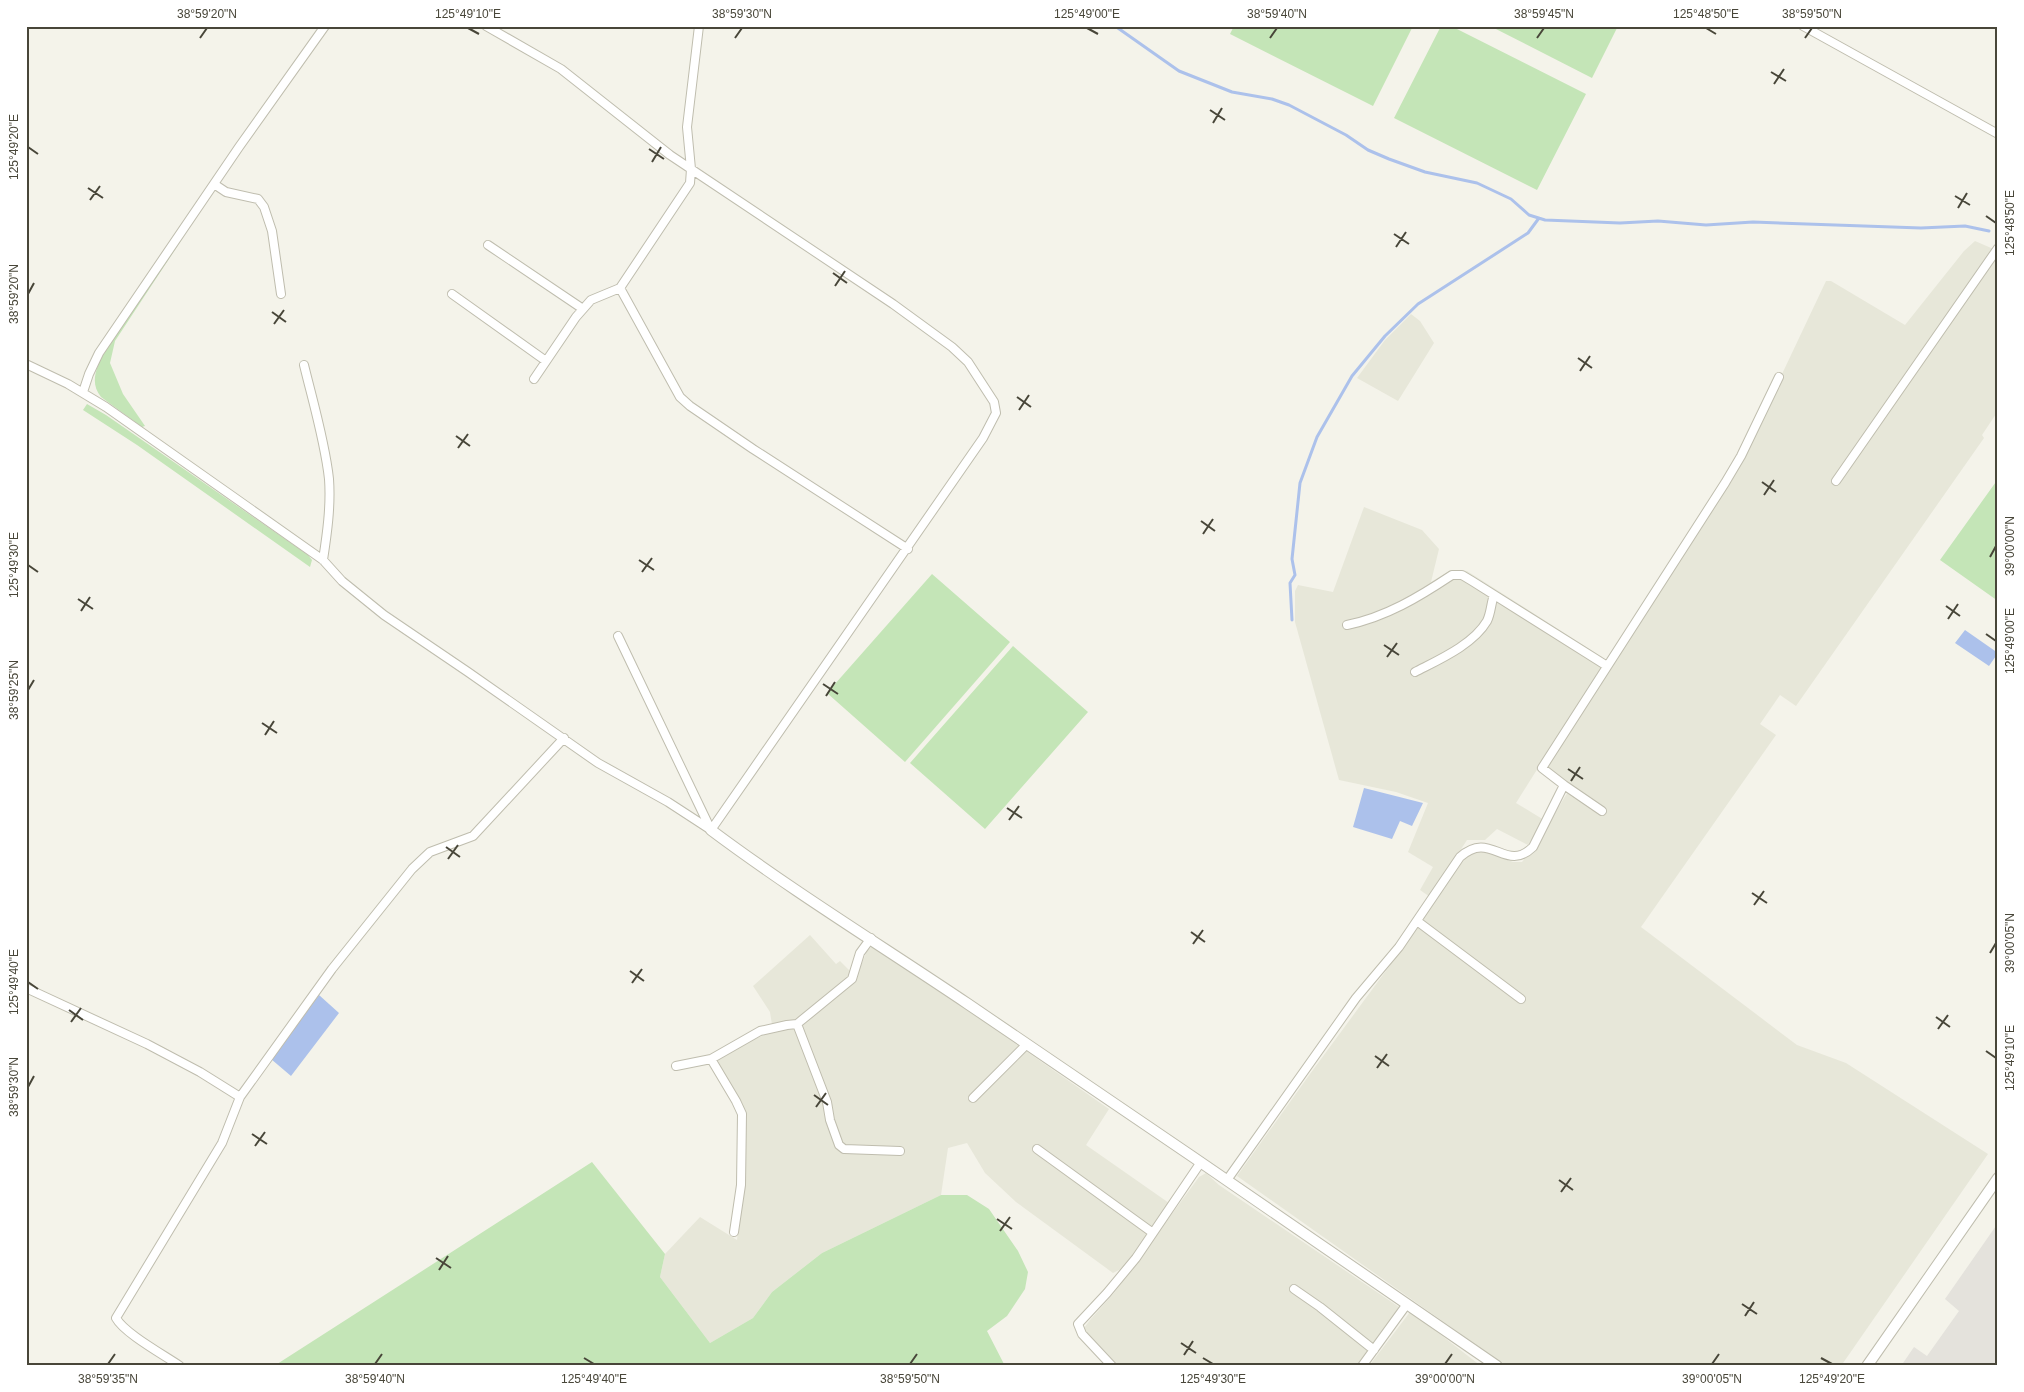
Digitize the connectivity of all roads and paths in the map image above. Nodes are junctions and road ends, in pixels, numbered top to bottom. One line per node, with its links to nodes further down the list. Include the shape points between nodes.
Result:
1 (324, 26): 7 (street)
2 (486, 26): 6 (street, via 561,69)
3 (699, 26): 6 (street, via 688,127)
4 (1804, 26): 5 (street)
5 (1998, 134)
6 (691, 168): 10 (street, via 690,183); 21 (street, via 952,347 968,362 994,402 996,413 993,423)
7 (214, 184): 11 (street, via 226,192 258,199 264,207 272,231); 19 (street, via 99,353)
8 (488, 244): 13 (street)
9 (1998, 248): 20 (street)
10 (620, 288): 13 (street, via 591,300); 21 (street, via 680,396 690,406)
11 (281, 294)
12 (452, 294): 14 (street)
13 (583, 309): 14 (street)
14 (546, 361): 18 (street)
15 (26, 364): 19 (street)
16 (304, 365): 22 (street, via 329,479 328,528)
17 (1779, 377): 26 (street, via 1725,483)
18 (534, 379)
19 (83, 392): 22 (street)
20 (1836, 481)
21 (908, 549): 31 (street)
22 (323, 560): 28 (street, via 342,582 384,615)
23 (1494, 595): 24 (street, via 1462,575 1452,575 1396,609); 26 (street); 27 (street, via 1482,628 1459,648)
24 (1348, 625)
25 (618, 636): 31 (street)
26 (1607, 666): 29 (street, via 1542,768)
27 (1414, 672)
28 (564, 738): 31 (street, via 598,763); 40 (street, via 473,836 430,852 412,869 320,985)
29 (1564, 785): 30 (street); 32 (street, via 1533,847 1526,854 1511,856 1476,846 1468,849)
30 (1602, 811)
31 (711, 830): 33 (street)
32 (1417, 921): 35 (street); 46 (street, via 1356,998)
33 (871, 938): 36 (street, via 860,954 852,978); 37 (street)
34 (26, 988): 40 (street, via 147,1044)
35 (1521, 999)
36 (797, 1024): 38 (street, via 760,1030); 43 (street, via 827,1102 839,1145 844,1149)
37 (1027, 1044): 41 (street); 44 (street)
38 (711, 1059): 39 (street); 47 (street, via 742,1114 741,1185)
39 (676, 1066)
40 (240, 1097): 52 (street, via 222,1143 116,1318 130,1333)
41 (973, 1098)
42 (1037, 1149): 48 (street)
43 (900, 1151)
44 (1200, 1162): 46 (street); 48 (street)
45 (1998, 1178): 56 (street)
46 (1227, 1180): 50 (street)
47 (734, 1232)
48 (1153, 1233): 53 (street, via 1107,1293 1078,1324 1082,1334)
49 (1294, 1289): 51 (street)
50 (1407, 1304): 51 (street); 55 (street)
51 (1374, 1350): 54 (street)
52 (180, 1366)
53 (1112, 1366)
54 (1362, 1366)
55 (1497, 1366)
56 (1866, 1366)

